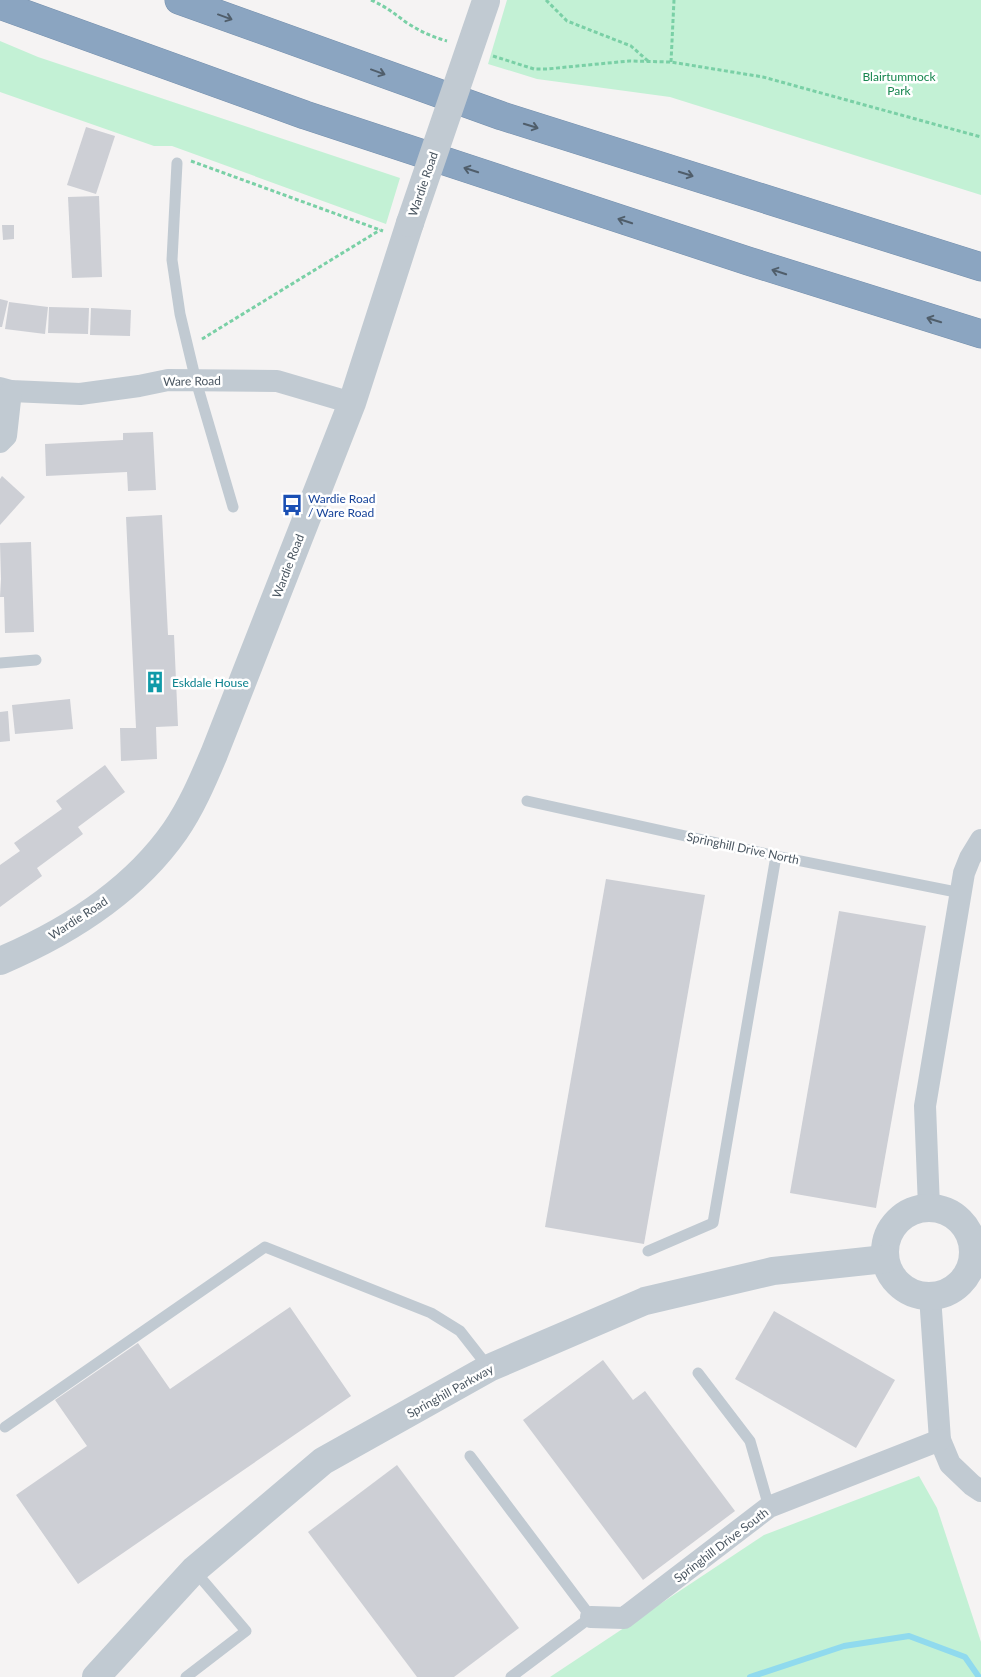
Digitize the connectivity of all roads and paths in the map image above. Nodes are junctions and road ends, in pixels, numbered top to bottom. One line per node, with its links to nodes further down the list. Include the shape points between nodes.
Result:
1 (179, 0): 14 (highway, one-way to 14, via 502,116)
2 (371, 0): 7 (path, via 426,34)
3 (486, 0): 13 (street, Wardie Road, bridge)
4 (546, 0): 9 (path, via 567,21 631,46)
5 (674, 0): 10 (path)
6 (0, 6): 15 (highway, one-way to 6, via 738,258 305,115)
7 (453, 43)
8 (488, 55): 9 (path, via 547,70 629,61)
9 (649, 62): 10 (path)
10 (670, 62): 11 (path, via 763,76)
11 (981, 137)
12 (177, 163): 13 (path, via 179,157); 16 (lane, via 172,260)
13 (398, 230): 16 (path); 19 (street, Wardie Road)
14 (981, 267)
15 (981, 334)
16 (188, 347): 17 (lane)
17 (196, 381): 18 (street, Ware Road, via 168,380 80,394); 19 (street, Ware Road, via 277,381); 21 (lane)
18 (5, 389): 20 (street, via 6,436)
19 (352, 403): 28 (street, Wardie Road, via 214,754 175,831 147,866 101,904 74,924)
20 (0, 442)
21 (233, 507)
22 (36, 660): 23 (lane)
23 (0, 664)
24 (527, 801): 26 (lane, Springhill Drive North)
25 (981, 840): 27 (street, via 964,872)
26 (776, 856): 27 (lane, Springhill Drive North); 31 (lane, via 713,1223)
27 (961, 893): 29 (street, via 925,1106)
28 (0, 961)
29 (929, 1207): 30 (street, via 954,1214); 32 (street, via 914,1210 890,1229)
30 (977, 1247): 33 (street, via 967,1276 958,1286 945,1294)
31 (648, 1251)
32 (885, 1259): 33 (street, via 896,1282 918,1295); 34 (street, Springhill Parkway, via 773,1271 645,1301)
33 (930, 1296): 37 (street)
34 (489, 1368): 36 (lane, via 460,1331 431,1313 265,1247); 41 (street, Springhill Parkway, via 323,1461)
35 (698, 1373): 40 (lane, via 750,1441)
36 (5, 1427)
37 (940, 1440): 39 (street, via 950,1464); 40 (street, Springhill Drive South)
38 (470, 1456): 42 (lane)
39 (978, 1487)
40 (769, 1507): 42 (street, Springhill Drive South, via 624,1618)
41 (194, 1570): 43 (street, Springhill Parkway); 44 (lane, via 246,1631)
42 (591, 1617): 45 (lane)
43 (96, 1677)
44 (186, 1677)
45 (511, 1677)

